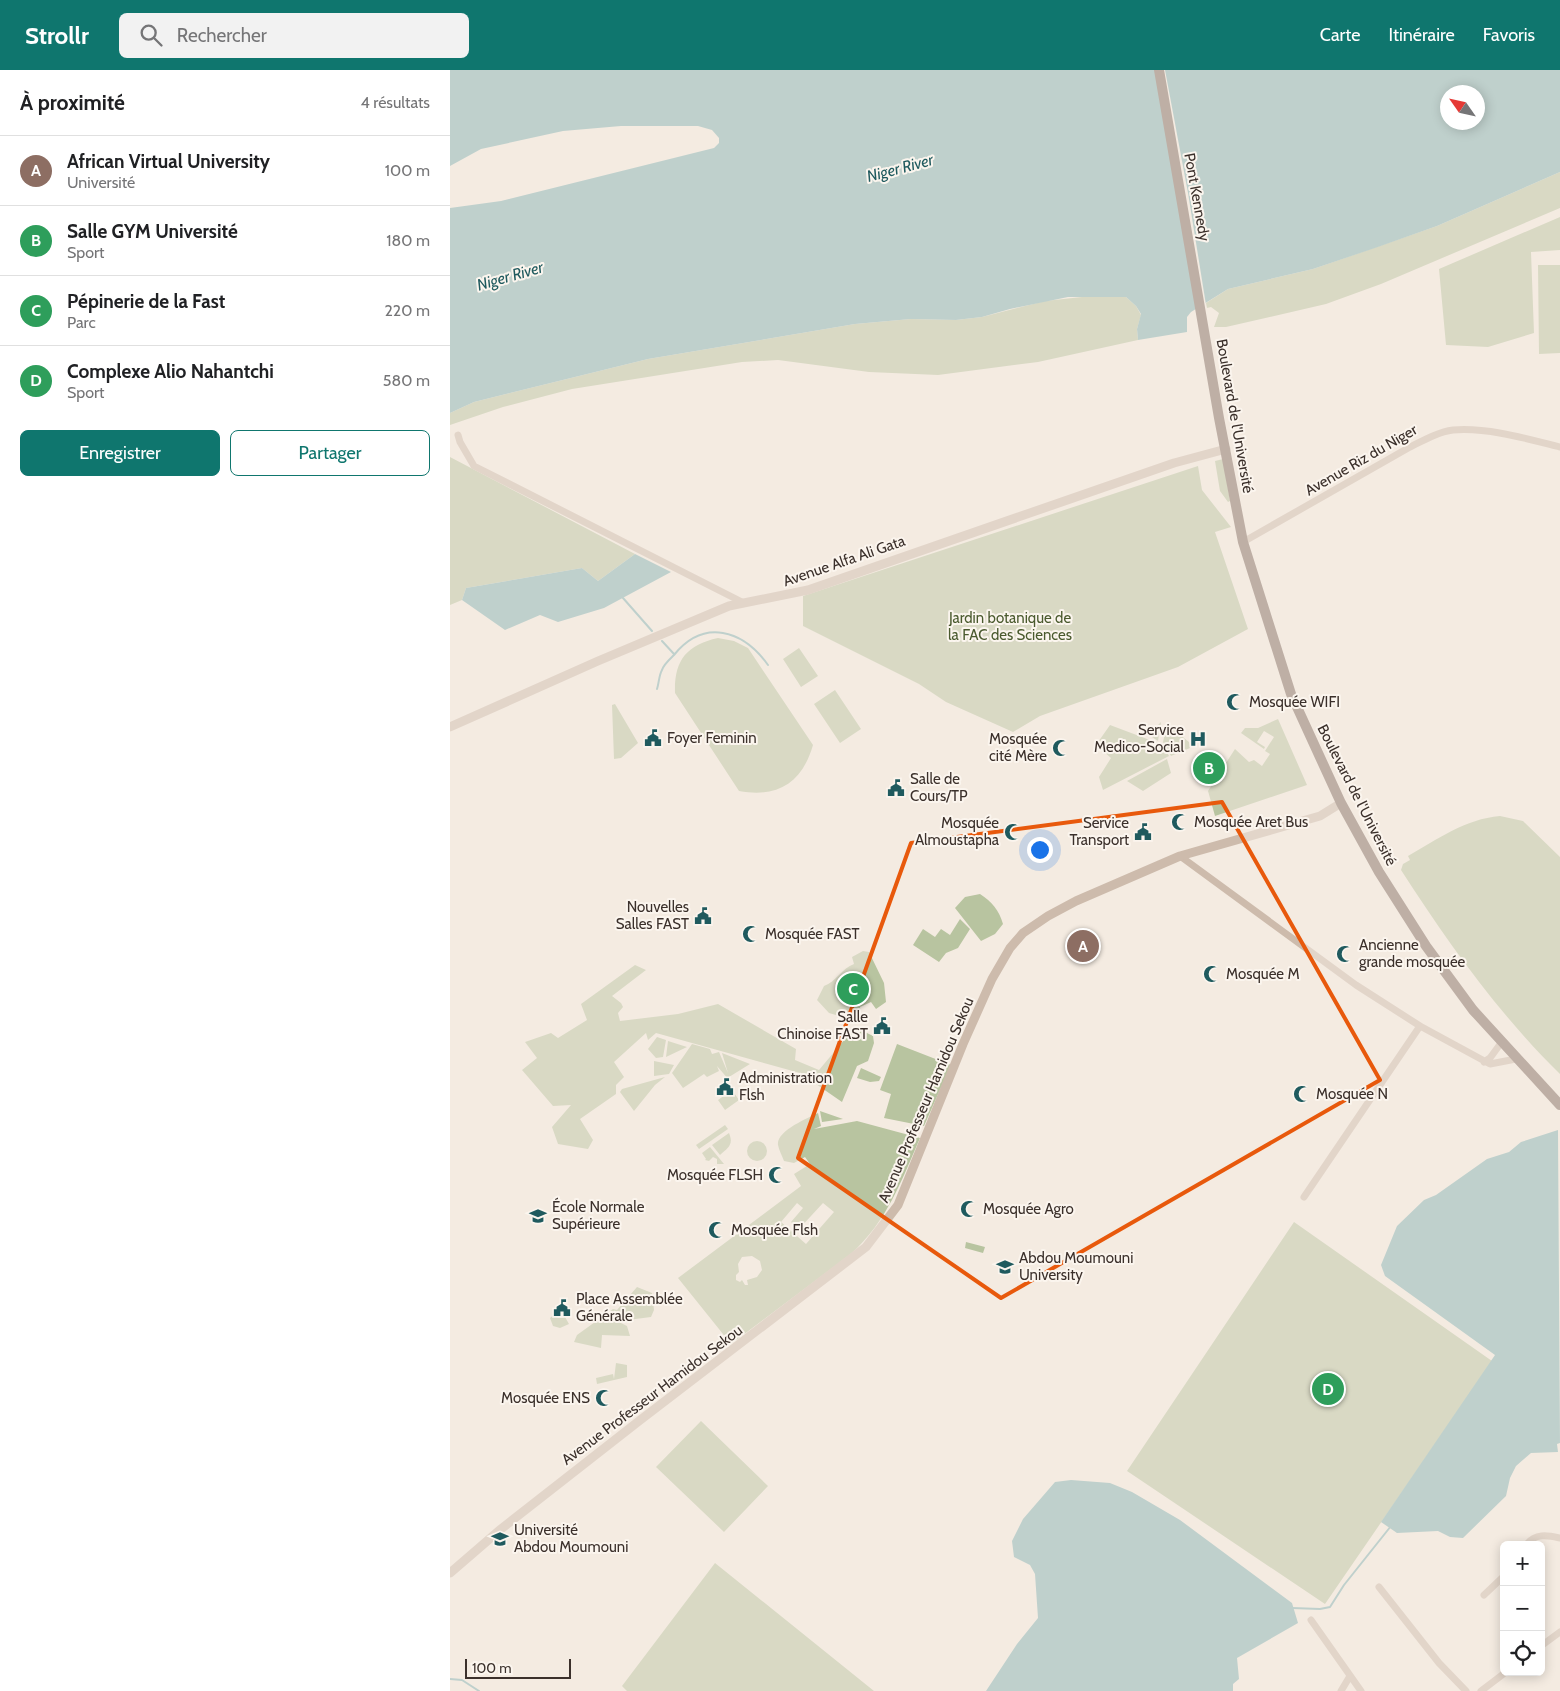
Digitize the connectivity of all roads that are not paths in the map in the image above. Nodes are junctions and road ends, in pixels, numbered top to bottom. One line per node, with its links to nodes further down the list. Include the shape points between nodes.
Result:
1 (1159, 70): 2 (main road, Pont Kennedy)
2 (1205, 330): 5 (main road, Boulevard de l'Université)
3 (458, 435): 7 (street, via 474,466)
4 (1560, 448): 6 (street, Avenue Riz du Niger, via 1473,431 1452,430 1428,437)
5 (1226, 449): 6 (main road, Boulevard de l'Université); 7 (street, Avenue Alfa Ali Gata, via 1174,463 808,590)
6 (1243, 542): 9 (main road, Boulevard de l'Université, via 1291,694)
7 (744, 603): 8 (street, Avenue Alfa Ali Gata, via 729,606 607,657)
8 (450, 728)
9 (1341, 803): 10 (street, Avenue Professeur Hamidou Sekou, via 1320,816); 12 (main road, Boulevard de l'Université, via 1379,872 1426,946)
10 (1180, 856): 11 (street, via 1356,985); 19 (street, Avenue Professeur Hamidou Sekou, via 1048,916 1023,933 1010,948 992,979 963,1044 898,1205 861,1252 639,1421)
11 (1420, 1026): 14 (street); 16 (street)
12 (1501, 1043): 13 (main road, Boulevard de l'Université); 14 (street)
13 (1516, 1059): 14 (street, via 1490,1064); 15 (main road, Boulevard de l'Université)
14 (1484, 1062)
15 (1560, 1105)
16 (1304, 1197)
17 (1560, 1538): 18 (street, via 1540,1535)
18 (1529, 1541)
19 (450, 1573)
20 (1500, 1580): 22 (street)
21 (1378, 1587): 30 (street, via 1439,1663)
22 (1484, 1595)
23 (1311, 1620): 26 (street)
24 (1560, 1632): 25 (street)
25 (1545, 1643)
26 (1350, 1676): 28 (street); 29 (street)
27 (1501, 1676): 31 (street)
28 (1341, 1691)
29 (1361, 1691)
30 (1466, 1691)
31 (1480, 1691)

